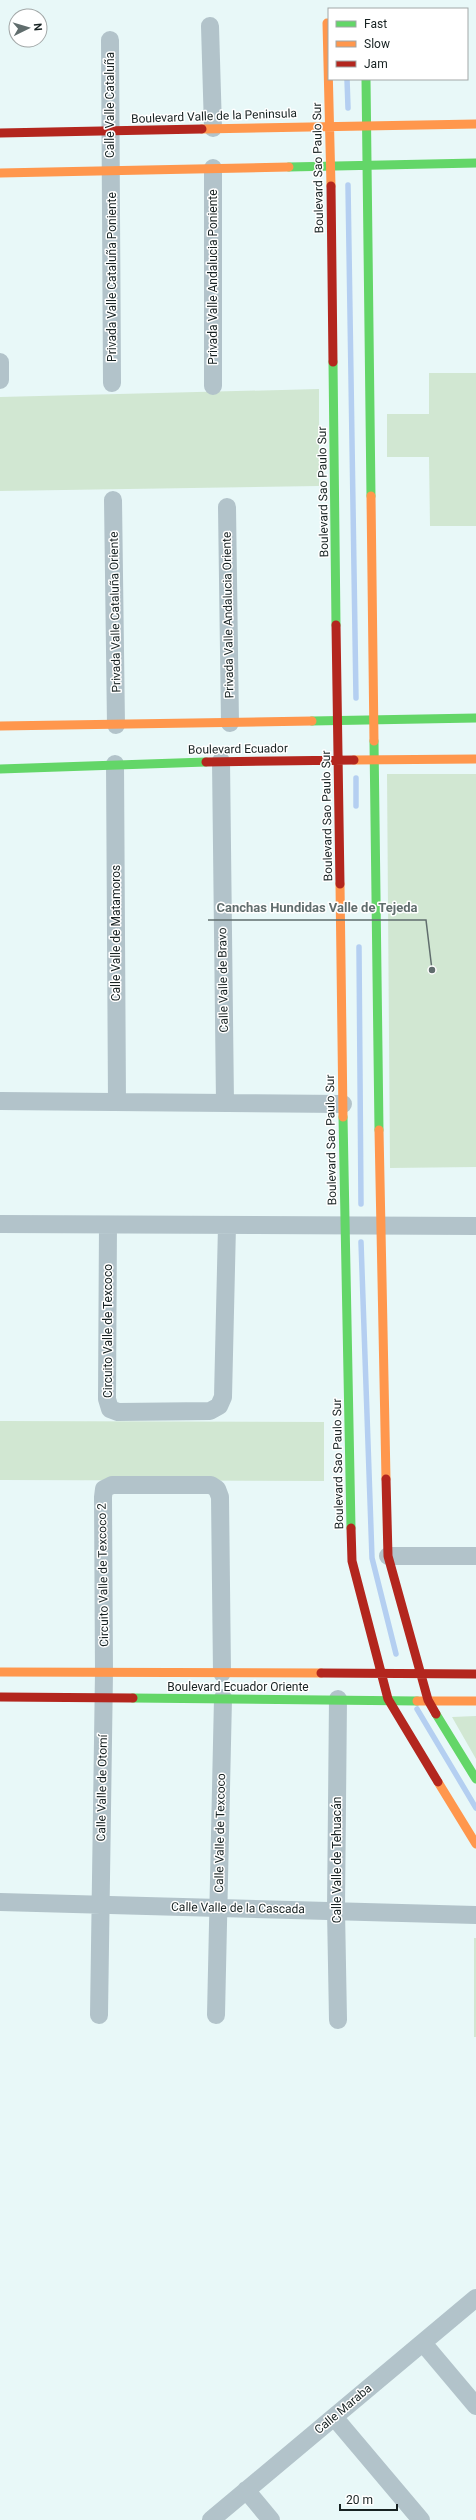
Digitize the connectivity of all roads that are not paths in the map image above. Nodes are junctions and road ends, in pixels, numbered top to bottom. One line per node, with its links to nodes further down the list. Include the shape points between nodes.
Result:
1 (327, 23): 4 (street, Boulevard Sao Paulo Sur)
2 (210, 26): 10 (street)
3 (110, 40): 11 (street, Calle Valle Cataluña)
4 (328, 57)
5 (329, 80): 8 (street, Boulevard Sao Paulo Sur)
6 (366, 80): 9 (street)
7 (476, 124): 9 (street, Boulevard Valle de la Peninsula)
8 (330, 125): 9 (street, Boulevard Valle de la Peninsula); 10 (street, Boulevard Valle de la Peninsula); 15 (street, Boulevard Sao Paulo Sur)
9 (367, 125): 14 (street)
10 (213, 128): 11 (street, Boulevard Valle de la Peninsula)
11 (110, 131): 12 (street, Boulevard Valle de la Peninsula); 17 (street, Calle Valle Cataluña)
12 (0, 133)
13 (476, 163): 14 (street)
14 (367, 165): 15 (street); 27 (street)
15 (330, 166): 16 (street); 26 (street, Boulevard Sao Paulo Sur)
16 (213, 168): 17 (street); 22 (street, Privada Valle Andalucia Poniente)
17 (111, 170): 18 (street); 21 (street, Privada Valle Cataluña Poniente)
18 (0, 173)
19 (0, 362): 20 (street)
20 (0, 380)
21 (112, 383)
22 (213, 386)
23 (113, 500): 29 (street, Privada Valle Cataluña Oriente)
24 (227, 508): 28 (street, Privada Valle Andalucia Oriente)
25 (476, 718): 27 (street)
26 (338, 721): 27 (street); 28 (street); 32 (street, Boulevard Sao Paulo Sur)
27 (374, 722): 33 (street)
28 (230, 723): 29 (street)
29 (116, 725): 30 (street)
30 (0, 726)
31 (476, 759): 33 (street, Boulevard Ecuador)
32 (338, 760): 33 (street, Boulevard Ecuador); 34 (street, Boulevard Ecuador); 40 (street, Boulevard Sao Paulo Sur)
33 (375, 760): 44 (street)
34 (221, 761): 35 (street, Boulevard Ecuador); 39 (street, Calle Valle de Bravo)
35 (115, 764): 36 (street, Boulevard Ecuador); 38 (street, Calle Valle de Matamoros)
36 (0, 769)
37 (0, 1101): 38 (street)
38 (117, 1102): 39 (street)
39 (225, 1103): 40 (street)
40 (343, 1104): 46 (street, Boulevard Sao Paulo Sur)
41 (0, 1224): 42 (street)
42 (108, 1225): 43 (street); 43 (street, Circuito Valle de Texcoco, via 107,1400 110,1409 118,1412 210,1411 219,1406 223,1397)
43 (227, 1226): 46 (street)
44 (380, 1226): 45 (street); 46 (street); 47 (street)
45 (476, 1226)
46 (344, 1227): 52 (street, Boulevard Sao Paulo Sur, via 352,1561)
47 (388, 1556): 48 (street); 53 (street)
48 (476, 1556)
49 (0, 1672): 50 (street, Boulevard Ecuador Oriente)
50 (104, 1672): 51 (street, Boulevard Ecuador Oriente); 51 (street, Circuito Valle de Texcoco 2, via 104,1489 112,1485 203,1485 217,1489 220,1497); 57 (street, Calle Valle de Otomí)
51 (222, 1673): 52 (street, Boulevard Ecuador Oriente)
52 (381, 1674): 53 (street, Boulevard Ecuador Oriente); 59 (street, Boulevard Sao Paulo Sur)
53 (420, 1674): 54 (street, Boulevard Ecuador Oriente); 60 (street)
54 (476, 1674)
55 (0, 1697): 57 (street, Boulevard Ecuador Oriente)
56 (223, 1698): 57 (street, Boulevard Ecuador Oriente); 58 (street, Boulevard Ecuador Oriente); 66 (street, Calle Valle de Texcoco)
57 (102, 1699): 65 (street, Calle Valle de Otomí)
58 (338, 1699): 59 (street, Boulevard Ecuador Oriente); 67 (street, Calle Valle de Tehuacán)
59 (388, 1699): 60 (street, Boulevard Ecuador Oriente); 63 (street, Boulevard Sao Paulo Sur)
60 (428, 1700): 61 (street, Boulevard Ecuador Oriente); 62 (street)
61 (476, 1701)
62 (476, 1779)
63 (476, 1844)
64 (0, 1902): 65 (street, Calle Valle de la Cascada)
65 (100, 1904): 66 (street, Calle Valle de la Cascada); 69 (street, Calle Valle de Otomí)
66 (219, 1908): 67 (street, Calle Valle de la Cascada); 70 (street, Calle Valle de Texcoco)
67 (336, 1910): 68 (street, Calle Valle de la Cascada); 71 (street, Calle Valle de Tehuacán)
68 (476, 1915)
69 (99, 2015)
70 (216, 2015)
71 (338, 2020)
72 (476, 2298): 73 (street, Calle Maraba)
73 (423, 2343): 74 (street); 75 (street, Calle Maraba)
74 (476, 2406)
75 (334, 2417): 76 (street, Calle Maraba); 79 (street)
76 (246, 2490): 77 (street, Calle Maraba); 78 (street)
77 (211, 2520)
78 (272, 2520)
79 (421, 2520)

